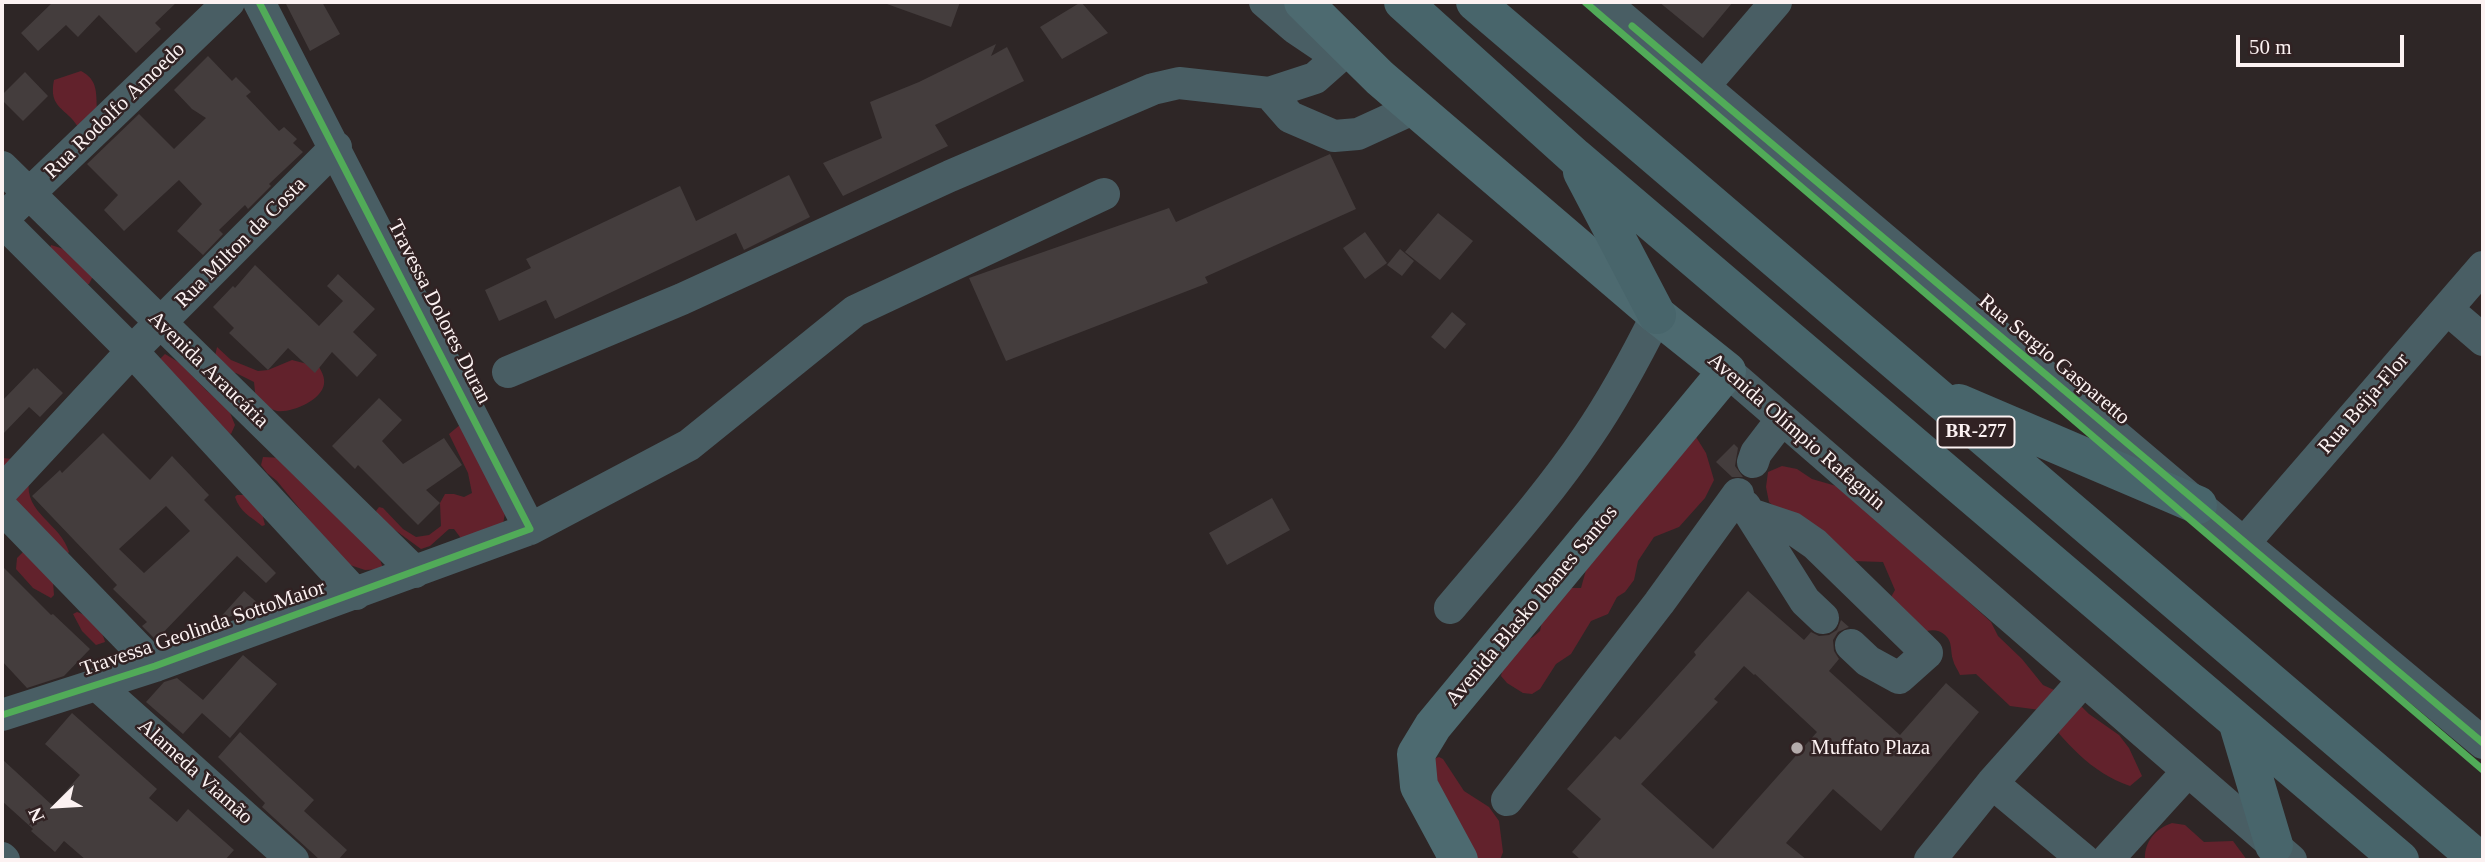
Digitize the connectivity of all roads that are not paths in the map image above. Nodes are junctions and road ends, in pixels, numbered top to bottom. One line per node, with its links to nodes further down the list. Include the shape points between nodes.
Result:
1 (229, 2): 16 (street, Rua Rodolfo Amoedo)
2 (259, 2): 13 (street, Travessa Dolores Duran)
3 (1265, 2): 9 (street, via 1295,28)
4 (1303, 2): 9 (main road, Avenida Olímpio Rafagnin)
5 (1403, 2): 14 (highway, BR-277)
6 (1475, 2): 27 (highway, BR-277)
7 (1604, 2): 10 (street, Rua Sergio Gasparetto)
8 (1776, 2): 10 (street)
9 (1344, 52): 11 (street, via 1315,78); 12 (main road, Avenida Olímpio Rafagnin)
10 (1704, 86): 31 (street, Rua Sergio Gasparetto)
11 (1269, 93): 12 (street, via 1290,117 1334,136 1358,134); 26 (street, via 1179,83 1153,89)
12 (1417, 107): 21 (main road, Avenida Olímpio Rafagnin)
13 (336, 147): 22 (street, Rua Milton da Costa); 33 (street, Travessa Dolores Duran)
14 (1575, 158): 21 (highway); 44 (highway, BR-277)
15 (2, 167): 16 (street, Avenida Araucária)
16 (29, 194): 18 (street, Rua Rodolfo Amoedo); 22 (street, Avenida Araucária)
17 (1104, 194): 33 (street, via 855,311 689,445)
18 (2, 220): 24 (street, Avenida Araucária)
19 (2483, 267): 20 (street, Rua Beija-Flor)
20 (2447, 309): 23 (street); 34 (street, Rua Beija-Flor)
21 (1657, 315): 25 (main road, Avenida Olímpio Rafagnin); 37 (street, via 1587,438)
22 (160, 324): 24 (street, Rua Milton da Costa); 35 (street, Avenida Araucária)
23 (2483, 340)
24 (132, 351): 30 (street, Rua Milton da Costa); 36 (street, Avenida Araucária)
25 (1727, 371): 28 (street, Avenida Olímpio Rafagnin); 51 (main road, Avenida Blasko Ibanes Santos, via 1441,715 1416,754 1419,786)
26 (508, 372)
27 (1925, 388): 31 (highway); 56 (highway, BR-277)
28 (1782, 419): 29 (street, via 1756,453); 41 (street, Avenida Olímpio Rafagnin)
29 (1745, 489): 38 (street, via 1805,601); 39 (street, via 1815,544 1927,653 1899,678 1868,661); 48 (street)
30 (2, 491)
31 (2198, 505): 34 (street, Rua Sergio Gasparetto)
32 (2, 508): 40 (street)
33 (530, 530): 35 (street)
34 (2245, 542): 45 (street, Rua Sergio Gasparetto)
35 (415, 572): 36 (street, Travessa Geolinda SottoMaior)
36 (356, 594): 40 (street, Travessa Geolinda SottoMaior)
37 (1450, 608)
38 (1823, 618)
39 (1851, 645)
40 (155, 666): 42 (street, Travessa Geolinda SottoMaior)
41 (2082, 681): 46 (street, Avenida Olímpio Rafagnin); 47 (street)
42 (96, 684): 43 (street, Travessa Geolinda SottoMaior); 50 (street, Alameda Viamão)
43 (2, 715)
44 (2237, 721): 49 (highway); 55 (highway, BR-277)
45 (2483, 743)
46 (2188, 771): 49 (street, Avenida Olímpio Rafagnin); 54 (street)
47 (1992, 783): 52 (street); 53 (street)
48 (1507, 800)
49 (2282, 853)
50 (293, 860)
51 (1459, 860)
52 (1930, 860)
53 (2084, 860)
54 (2108, 860)
55 (2400, 860)
56 (2479, 860)

